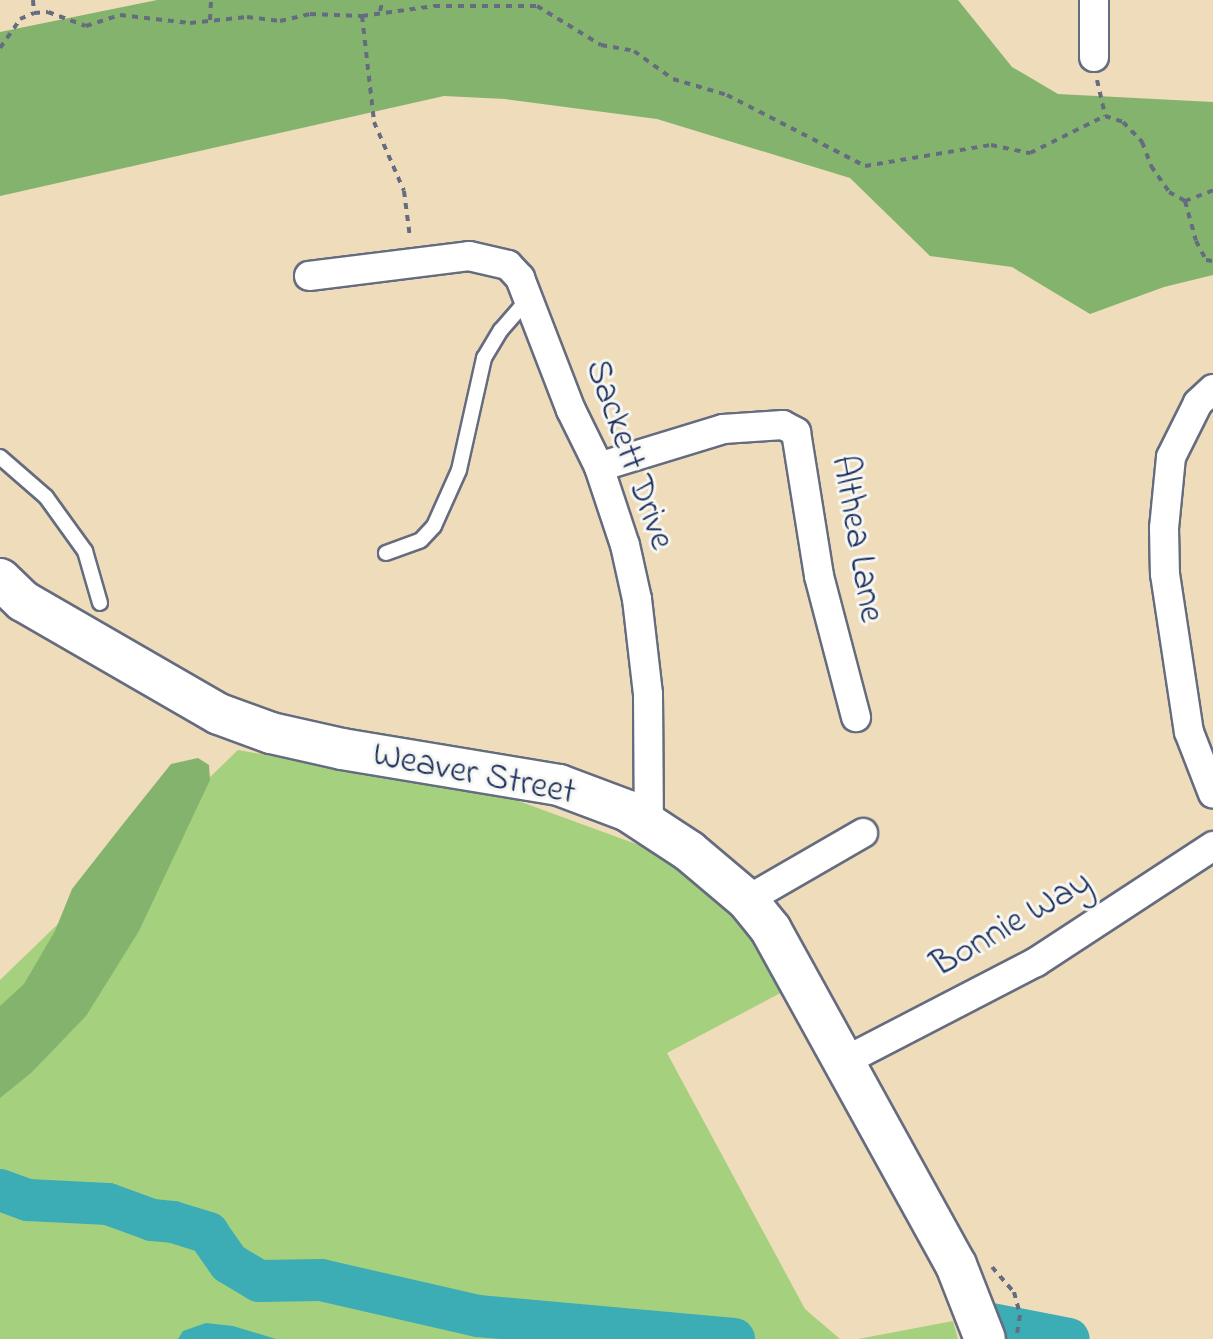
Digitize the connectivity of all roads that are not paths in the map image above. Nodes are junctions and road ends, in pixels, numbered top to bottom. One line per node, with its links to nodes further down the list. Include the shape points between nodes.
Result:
1 (1094, 0): 2 (street)
2 (1094, 57)
3 (309, 276): 4 (street, Sackett Drive, via 469,256 508,265)
4 (528, 299): 7 (street, Sackett Drive); 8 (lane, via 484,358 459,470 434,526 421,540)
5 (1213, 389): 12 (street, via 1198,403 1171,457 1164,528 1165,574 1189,732)
6 (0, 457): 10 (lane, via 46,497 85,551)
7 (599, 467): 11 (street, Althea Lane, via 723,429 783,425 796,432 819,576); 13 (street, Sackett Drive, via 637,599 648,694)
8 (386, 553)
9 (0, 579): 13 (main road, Weaver Street, via 23,601 219,714 271,733 342,749 559,785 628,811)
10 (100, 603)
11 (856, 717)
12 (1213, 794)
13 (649, 825): 16 (main road, Weaver Street)
14 (863, 833): 16 (street)
15 (1213, 846): 17 (street, Bonnie Way, via 1036,962)
16 (747, 900): 17 (main road, Weaver Street, via 771,930)
17 (845, 1061): 18 (main road, Weaver Street, via 956,1265)
18 (985, 1339)

